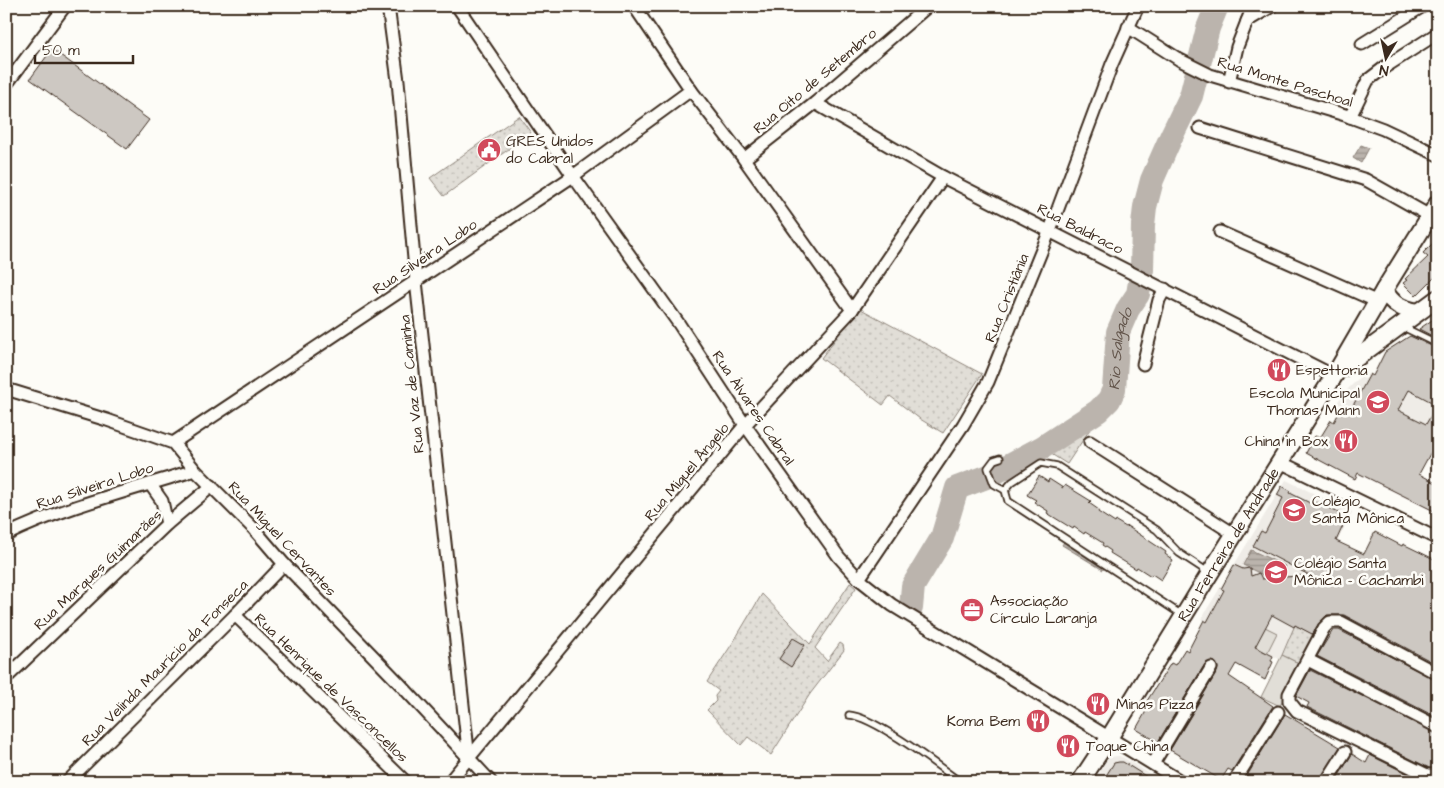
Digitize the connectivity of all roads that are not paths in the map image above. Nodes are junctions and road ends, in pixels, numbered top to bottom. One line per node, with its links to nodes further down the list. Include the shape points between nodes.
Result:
1 (65, 6): 15 (street)
2 (388, 6): 27 (street, Rua Vaz de Caminha)
3 (457, 6): 22 (street, Rua Álvares Cabral)
4 (634, 6): 16 (street)
5 (928, 6): 17 (street, Rua Oito de Setembro)
6 (1138, 6): 11 (street, Rua Cristiânia)
7 (1253, 6): 10 (street)
8 (1272, 6): 10 (street)
9 (1423, 6): 13 (street)
10 (1247, 21): 14 (street)
11 (1128, 27): 14 (street, Rua Monte Paschoal, via 1180,60); 25 (street, Rua Cristiânia)
12 (1438, 33): 18 (street, via 1368,80)
13 (1362, 44)
14 (1229, 82): 18 (street, Rua Monte Paschoal)
15 (6, 85)
16 (691, 90): 21 (street); 22 (street, Rua Silveira Lobo)
17 (815, 103): 21 (street, Rua Oito de Setembro); 23 (street, Rua Baldraco)
18 (1350, 117): 20 (street, Rua Monte Paschoal)
19 (1200, 128): 24 (street, via 1366,180)
20 (1438, 155)
21 (744, 159): 31 (street)
22 (573, 176): 27 (street, Rua Silveira Lobo); 38 (street, Rua Álvares Cabral)
23 (943, 177): 25 (street, Rua Baldraco); 31 (street, Rua Miguel Ângelo)
24 (1434, 210): 29 (street, Rua Ferreira de Andrade)
25 (1050, 230): 28 (street, Rua Baldraco); 53 (street, Rua Cristiânia, via 981,395)
26 (1220, 232): 29 (street)
27 (416, 281): 40 (street, Rua Silveira Lobo); 65 (street, Rua Vaz de Caminha)
28 (1162, 288): 35 (street); 36 (street, Rua Baldraco)
29 (1381, 296): 32 (street, via 1403,309); 36 (street, Rua Ferreira de Andrade)
30 (1438, 298): 32 (street)
31 (852, 310): 38 (street, Rua Miguel Ângelo)
32 (1418, 312): 33 (street)
33 (1401, 326): 34 (lane); 36 (street)
34 (1438, 344)
35 (1143, 364)
36 (1334, 376): 42 (street, Rua Ferreira de Andrade)
37 (6, 389): 40 (street)
38 (745, 425): 53 (street, Rua Álvares Cabral); 65 (street, Rua Miguel Ângelo)
39 (1090, 442): 48 (street)
40 (173, 443): 43 (street, Rua Miguel Cervantes)
41 (1000, 458): 46 (lane, via 988,465 988,470 994,484)
42 (1280, 462): 48 (street, Rua Ferreira de Andrade); 50 (street)
43 (195, 470): 44 (street, Rua Silveira Lobo); 45 (street, Rua Miguel Cervantes)
44 (150, 484): 47 (street, via 162,502); 49 (street, Rua Silveira Lobo, via 57,513)
45 (212, 486): 47 (street, Rua Marques Guimarães); 51 (street, Rua Miguel Cervantes)
46 (1005, 490): 52 (lane, via 1042,462 1057,466 1158,530 1179,553); 55 (lane, via 1008,501)
47 (167, 524): 59 (street, Rua Marques Guimarães)
48 (1234, 534): 52 (street, Rua Ferreira de Andrade)
49 (6, 535)
50 (1438, 539)
51 (284, 564): 54 (street, Rua Velinda Maurício da Fonseca); 65 (street, Rua Miguel Cervantes)
52 (1210, 573): 55 (street, Rua Ferreira de Andrade)
53 (859, 579): 63 (street, Rua Álvares Cabral, via 899,609)
54 (235, 615): 68 (street, Rua Velinda Maurício da Fonseca); 69 (street, Rua Henrique de Vasconcellos)
55 (1184, 616): 63 (street, Rua Ferreira de Andrade)
56 (1308, 660): 58 (street, via 1324,628 1330,622 1341,622); 62 (street); 67 (street, via 1289,694 1289,701 1297,710 1427,775)
57 (1212, 668): 66 (street)
58 (1438, 674)
59 (6, 678)
60 (1278, 712): 75 (street)
61 (849, 715): 72 (lane, via 858,716 913,748)
62 (1438, 727)
63 (1109, 738): 66 (street, Rua Álvares Cabral); 73 (street, Rua Ferreira de Andrade)
64 (1345, 752): 76 (street)
65 (469, 759): 70 (street, Rua Miguel Ângelo); 71 (street, Rua Miguel Cervantes)
66 (1153, 764): 74 (street, Rua Álvares Cabral)
67 (1438, 775)
68 (67, 782)
69 (406, 782)
70 (449, 782)
71 (491, 782)
72 (960, 782)
73 (1080, 782)
74 (1182, 782)
75 (1234, 782)
76 (1326, 782)

